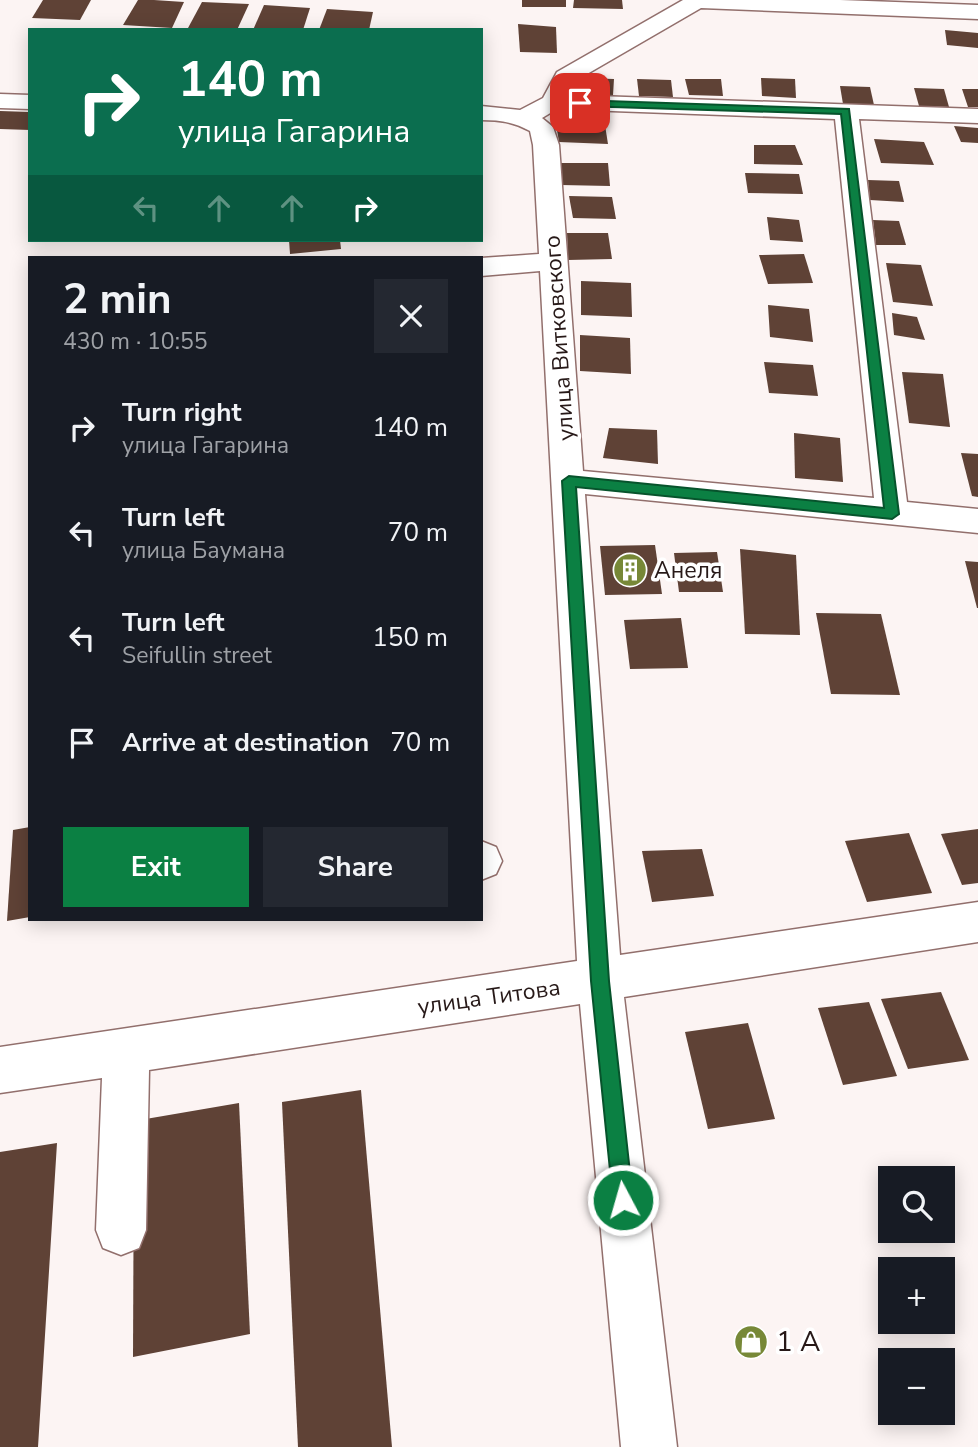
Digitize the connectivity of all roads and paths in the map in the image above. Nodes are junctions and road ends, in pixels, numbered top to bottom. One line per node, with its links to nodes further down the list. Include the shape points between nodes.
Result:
1 (699, 1): 2 (street); 5 (street, via 565,77)
2 (978, 12)
3 (0, 101): 4 (street)
4 (28, 102)
5 (539, 109): 6 (street); 7 (street); 9 (street, улица Витковского)
6 (846, 111): 8 (street); 12 (street)
7 (483, 113)
8 (978, 116)
9 (554, 261): 10 (street); 11 (street, улица Витковского)
10 (483, 267)
11 (569, 481): 12 (street); 15 (street, улица Витковского)
12 (892, 514): 13 (street)
13 (978, 521)
14 (978, 922): 15 (street, улица Титова)
15 (600, 981): 16 (street, улица Титова); 19 (street, улица Витковского)
16 (126, 1051): 17 (street, улица Титова); 18 (street)
17 (0, 1070)
18 (121, 1230)
19 (649, 1447)

